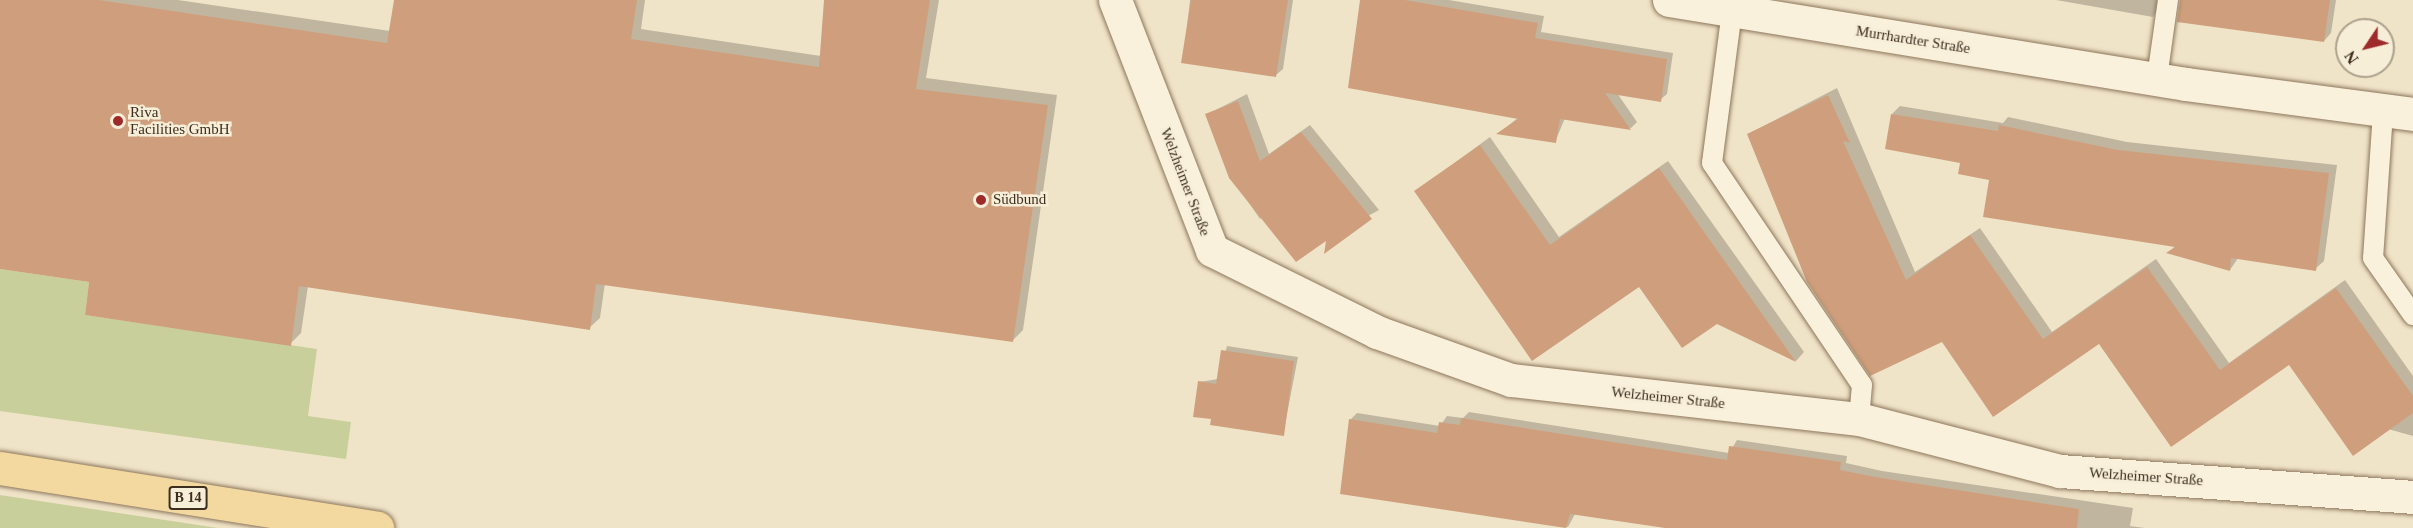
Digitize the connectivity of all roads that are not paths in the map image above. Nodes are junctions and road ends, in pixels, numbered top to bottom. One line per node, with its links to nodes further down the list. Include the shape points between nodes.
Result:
1 (1115, 0): 8 (street, Welzheimer Straße, via 1212,250 1377,332 1511,380)
2 (1670, 0): 4 (street, Murrhardter Straße)
3 (2168, 0): 5 (lane)
4 (1732, 11): 5 (street, Murrhardter Straße); 8 (lane, via 1712,163 1862,385)
5 (2157, 78): 6 (street, Murrhardter Straße)
6 (2398, 113): 7 (lane, via 2373,258)
7 (2413, 315)
8 (1858, 419): 10 (street, Welzheimer Straße, via 2060,471)
9 (0, 468): 11 (main road, B 14)
10 (2413, 497)
11 (377, 528)

